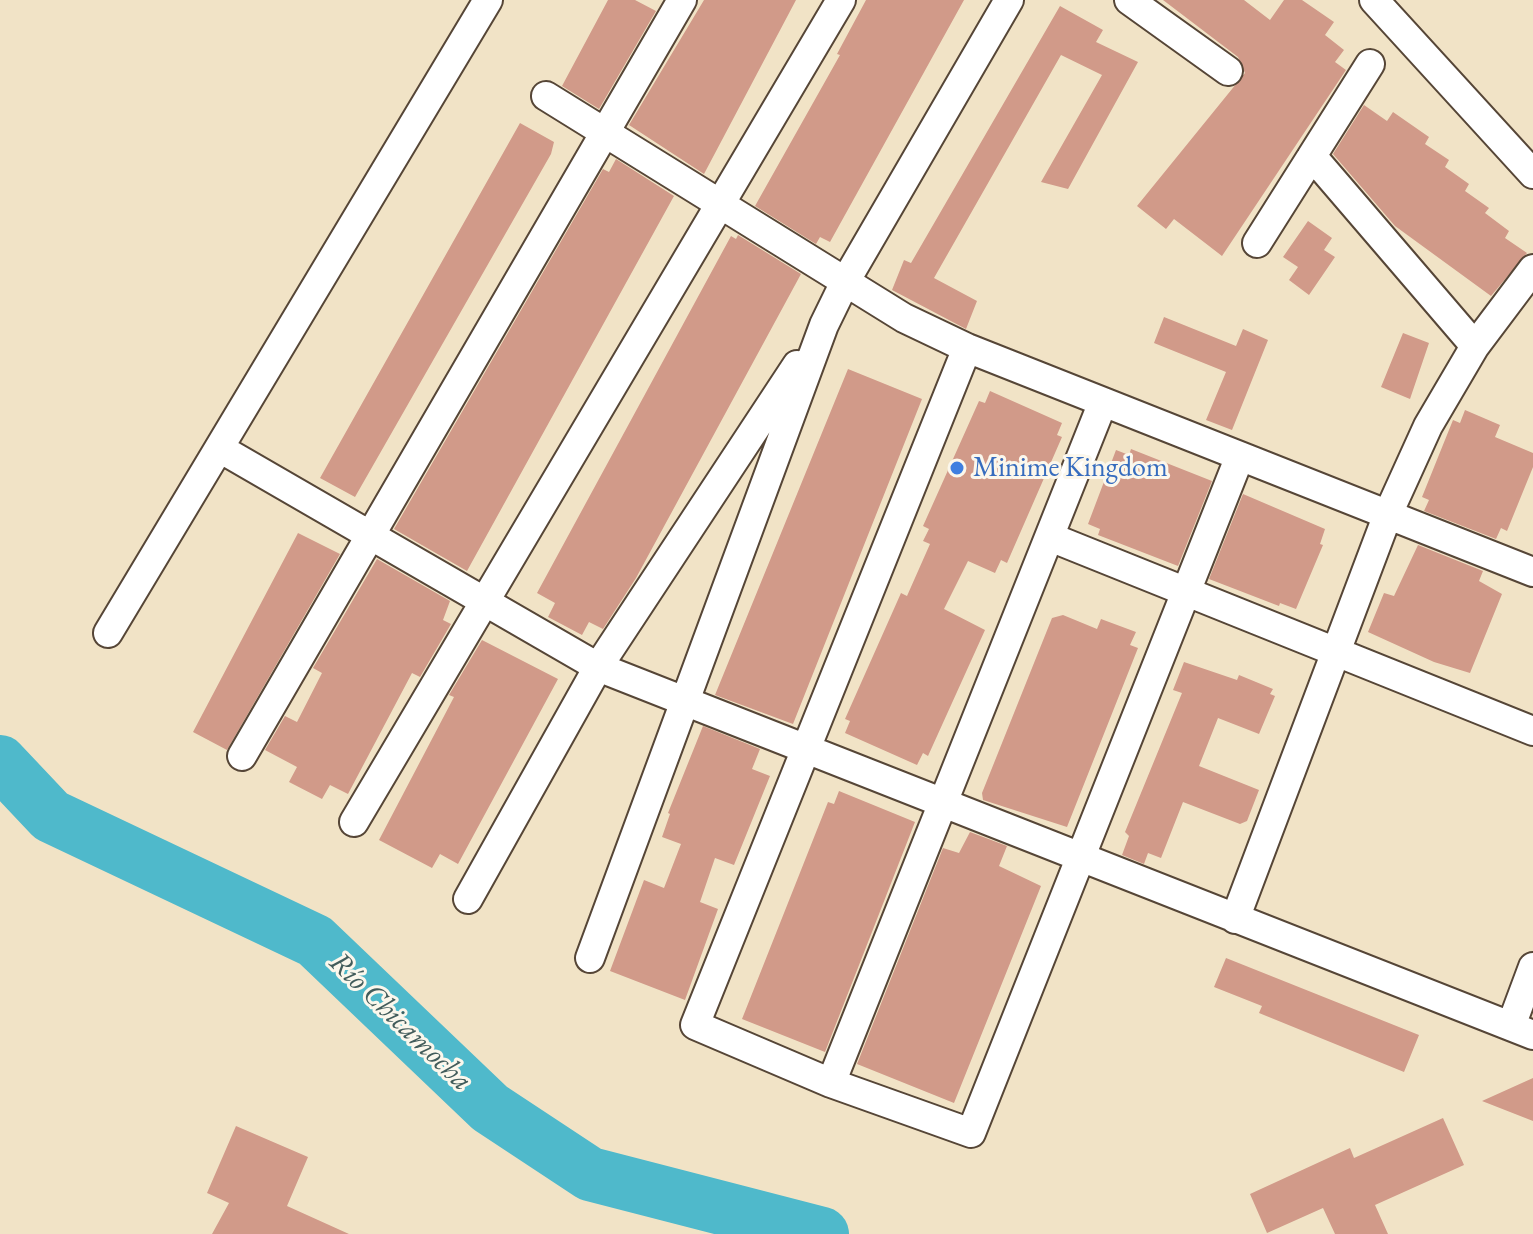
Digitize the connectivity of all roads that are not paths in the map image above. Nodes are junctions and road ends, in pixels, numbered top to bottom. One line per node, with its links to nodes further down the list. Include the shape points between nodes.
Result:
1 (488, 0): 21 (street)
2 (682, 0): 10 (street)
3 (841, 0): 13 (street)
4 (1129, 0): 8 (street)
5 (1374, 0): 12 (street)
6 (1006, 1): 16 (street)
7 (1370, 64): 11 (street)
8 (1228, 71)
9 (546, 96): 10 (street)
10 (604, 133): 13 (street); 24 (street)
11 (1312, 156): 14 (street); 18 (street)
12 (1533, 174)
13 (720, 204): 16 (street); 28 (street)
14 (1257, 243)
15 (1533, 269): 18 (street)
16 (845, 282): 17 (street); 19 (street)
17 (824, 325): 31 (street); 32 (street)
18 (1475, 346): 23 (street, via 1428,426)
19 (967, 348): 20 (street); 34 (street)
20 (1103, 402): 22 (street); 25 (street)
21 (221, 449): 24 (street); 29 (street)
22 (1240, 456): 23 (street); 27 (street)
23 (1388, 514): 26 (street); 30 (street)
24 (370, 535): 28 (street); 35 (street)
25 (1050, 537): 27 (street); 36 (street)
26 (1533, 572)
27 (1186, 592): 30 (street); 38 (street)
28 (484, 602): 31 (street); 37 (street)
29 (108, 633)
30 (1336, 652): 33 (street); 40 (street)
31 (598, 667): 32 (street); 39 (street)
32 (685, 700): 34 (street); 41 (street)
33 (1533, 731)
34 (806, 748): 36 (street); 44 (street, via 695,1025)
35 (242, 756)
36 (943, 803): 38 (street); 44 (street)
37 (354, 822)
38 (1081, 858): 40 (street); 44 (street, via 971,1133)
39 (468, 899)
40 (1235, 919): 43 (street)
41 (590, 958)
42 (1533, 967): 43 (street)
43 (1522, 1030)
44 (831, 1083)

